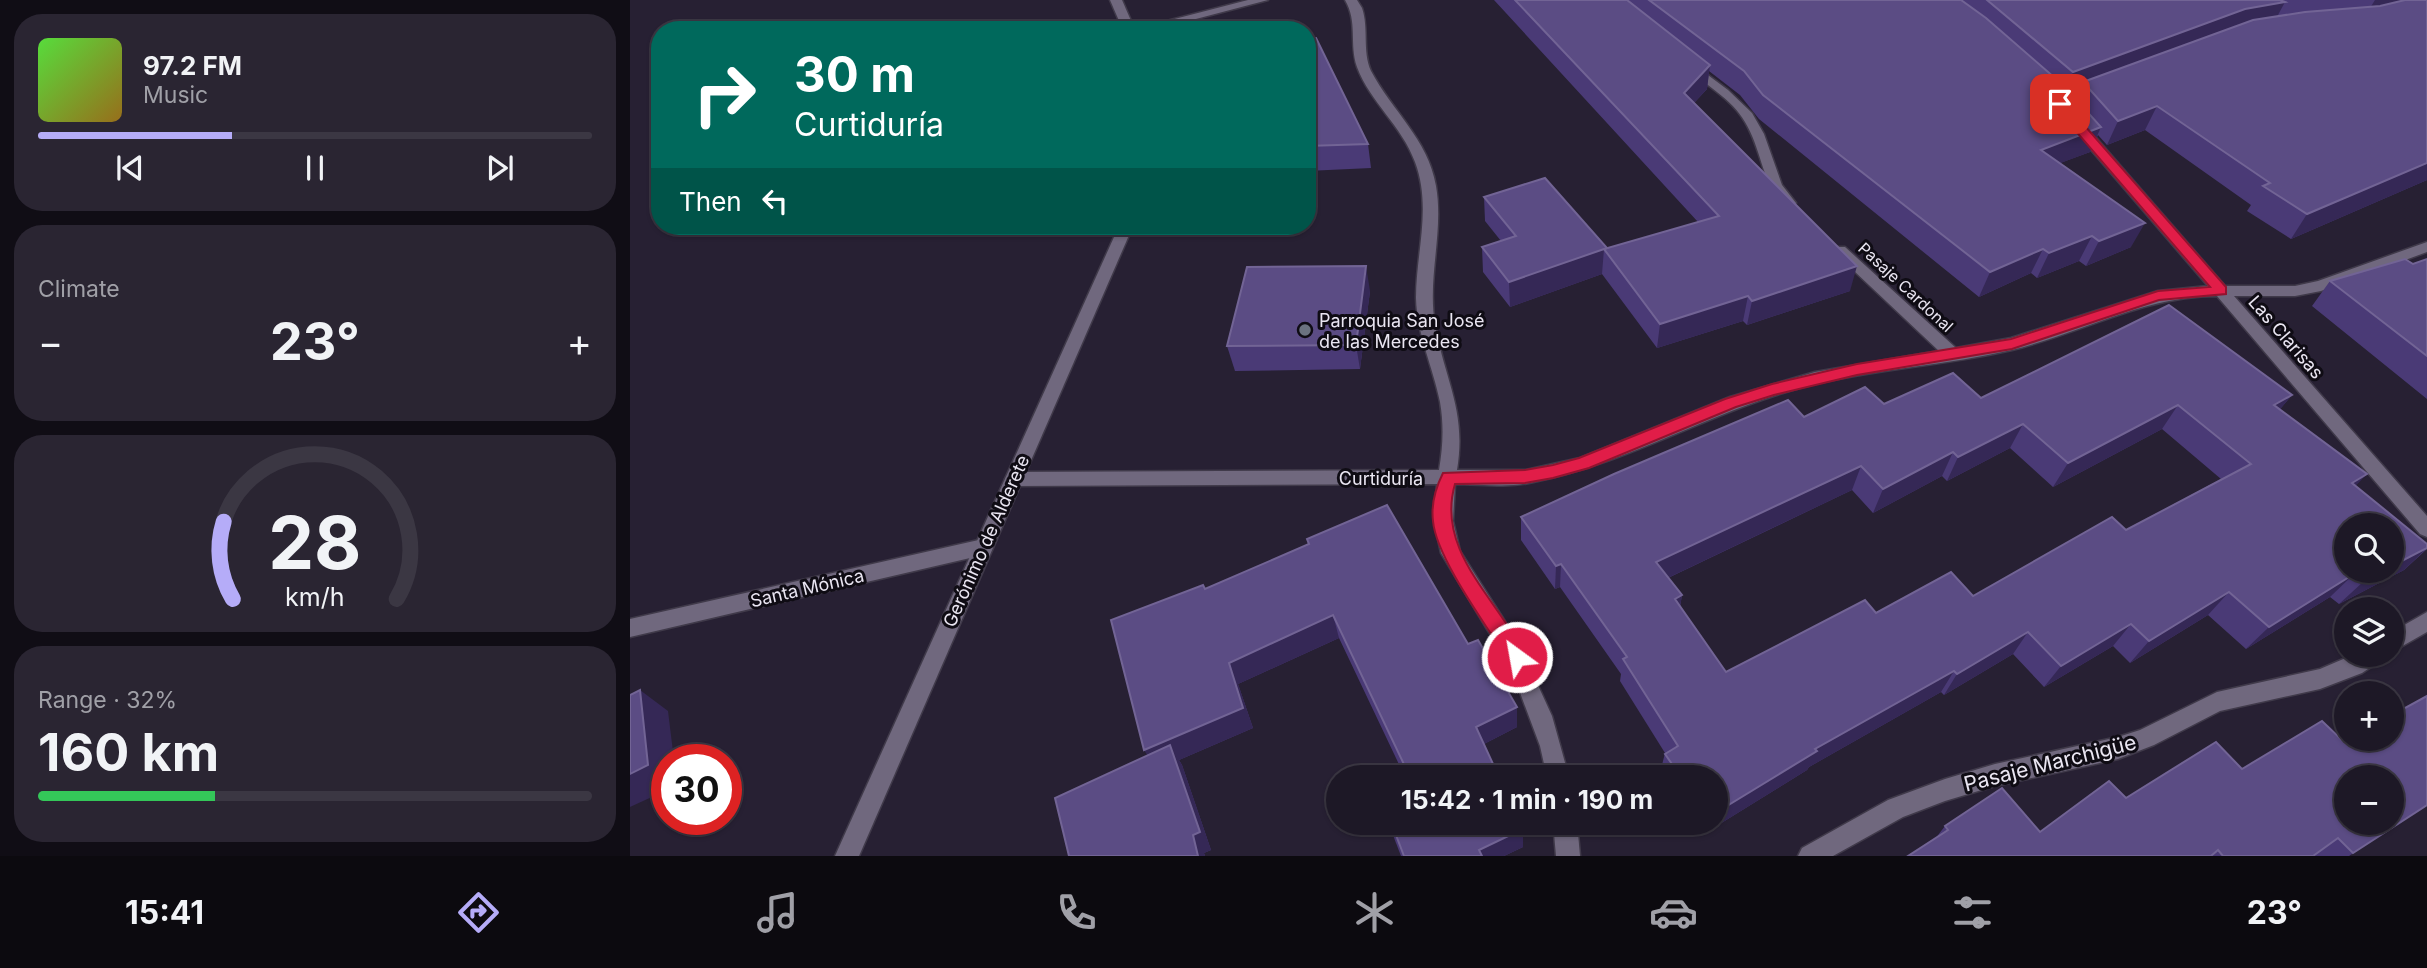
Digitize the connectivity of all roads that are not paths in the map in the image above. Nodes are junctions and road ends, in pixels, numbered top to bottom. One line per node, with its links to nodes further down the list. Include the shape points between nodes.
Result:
1 (1116, 0): 4 (street)
2 (1262, 0): 5 (street)
3 (1352, 0): 14 (street, via 1362,25 1363,66 1416,145 1430,189 1425,314 1448,396)
4 (1125, 21)
5 (1175, 21)
6 (1672, 52): 8 (street, via 1732,100 1753,125 1765,164 1782,196)
7 (2068, 114): 12 (street, Las Clarisas)
8 (1802, 215)
9 (1122, 235): 15 (street, Gerónimo de Alderete)
10 (1833, 243): 13 (street, Pasaje Cardonal)
11 (2427, 247): 12 (street, Curtiduría, via 2321,286)
12 (2221, 290): 13 (street, Curtiduría, via 2158,296 2012,344); 16 (street, Las Clarisas)
13 (1955, 356): 14 (street, Curtiduría, via 1857,370 1772,390 1553,472)
14 (1449, 478): 15 (street, Curtiduría); 22 (street, via 1441,520 1445,537 1517,657)
15 (1014, 479): 17 (street, Gerónimo de Alderete)
16 (2427, 529)
17 (983, 547): 19 (street, Santa Mónica); 24 (street, Gerónimo de Alderete)
18 (2427, 621): 20 (street)
19 (630, 628)
20 (2404, 635)
21 (2352, 667): 26 (street, Pasaje Marchigüe, via 2320,679 2217,702 2118,748 1945,789 1896,808)
22 (1556, 765)
23 (1566, 835): 25 (street)
24 (846, 856)
25 (1568, 856)
26 (1810, 856)

